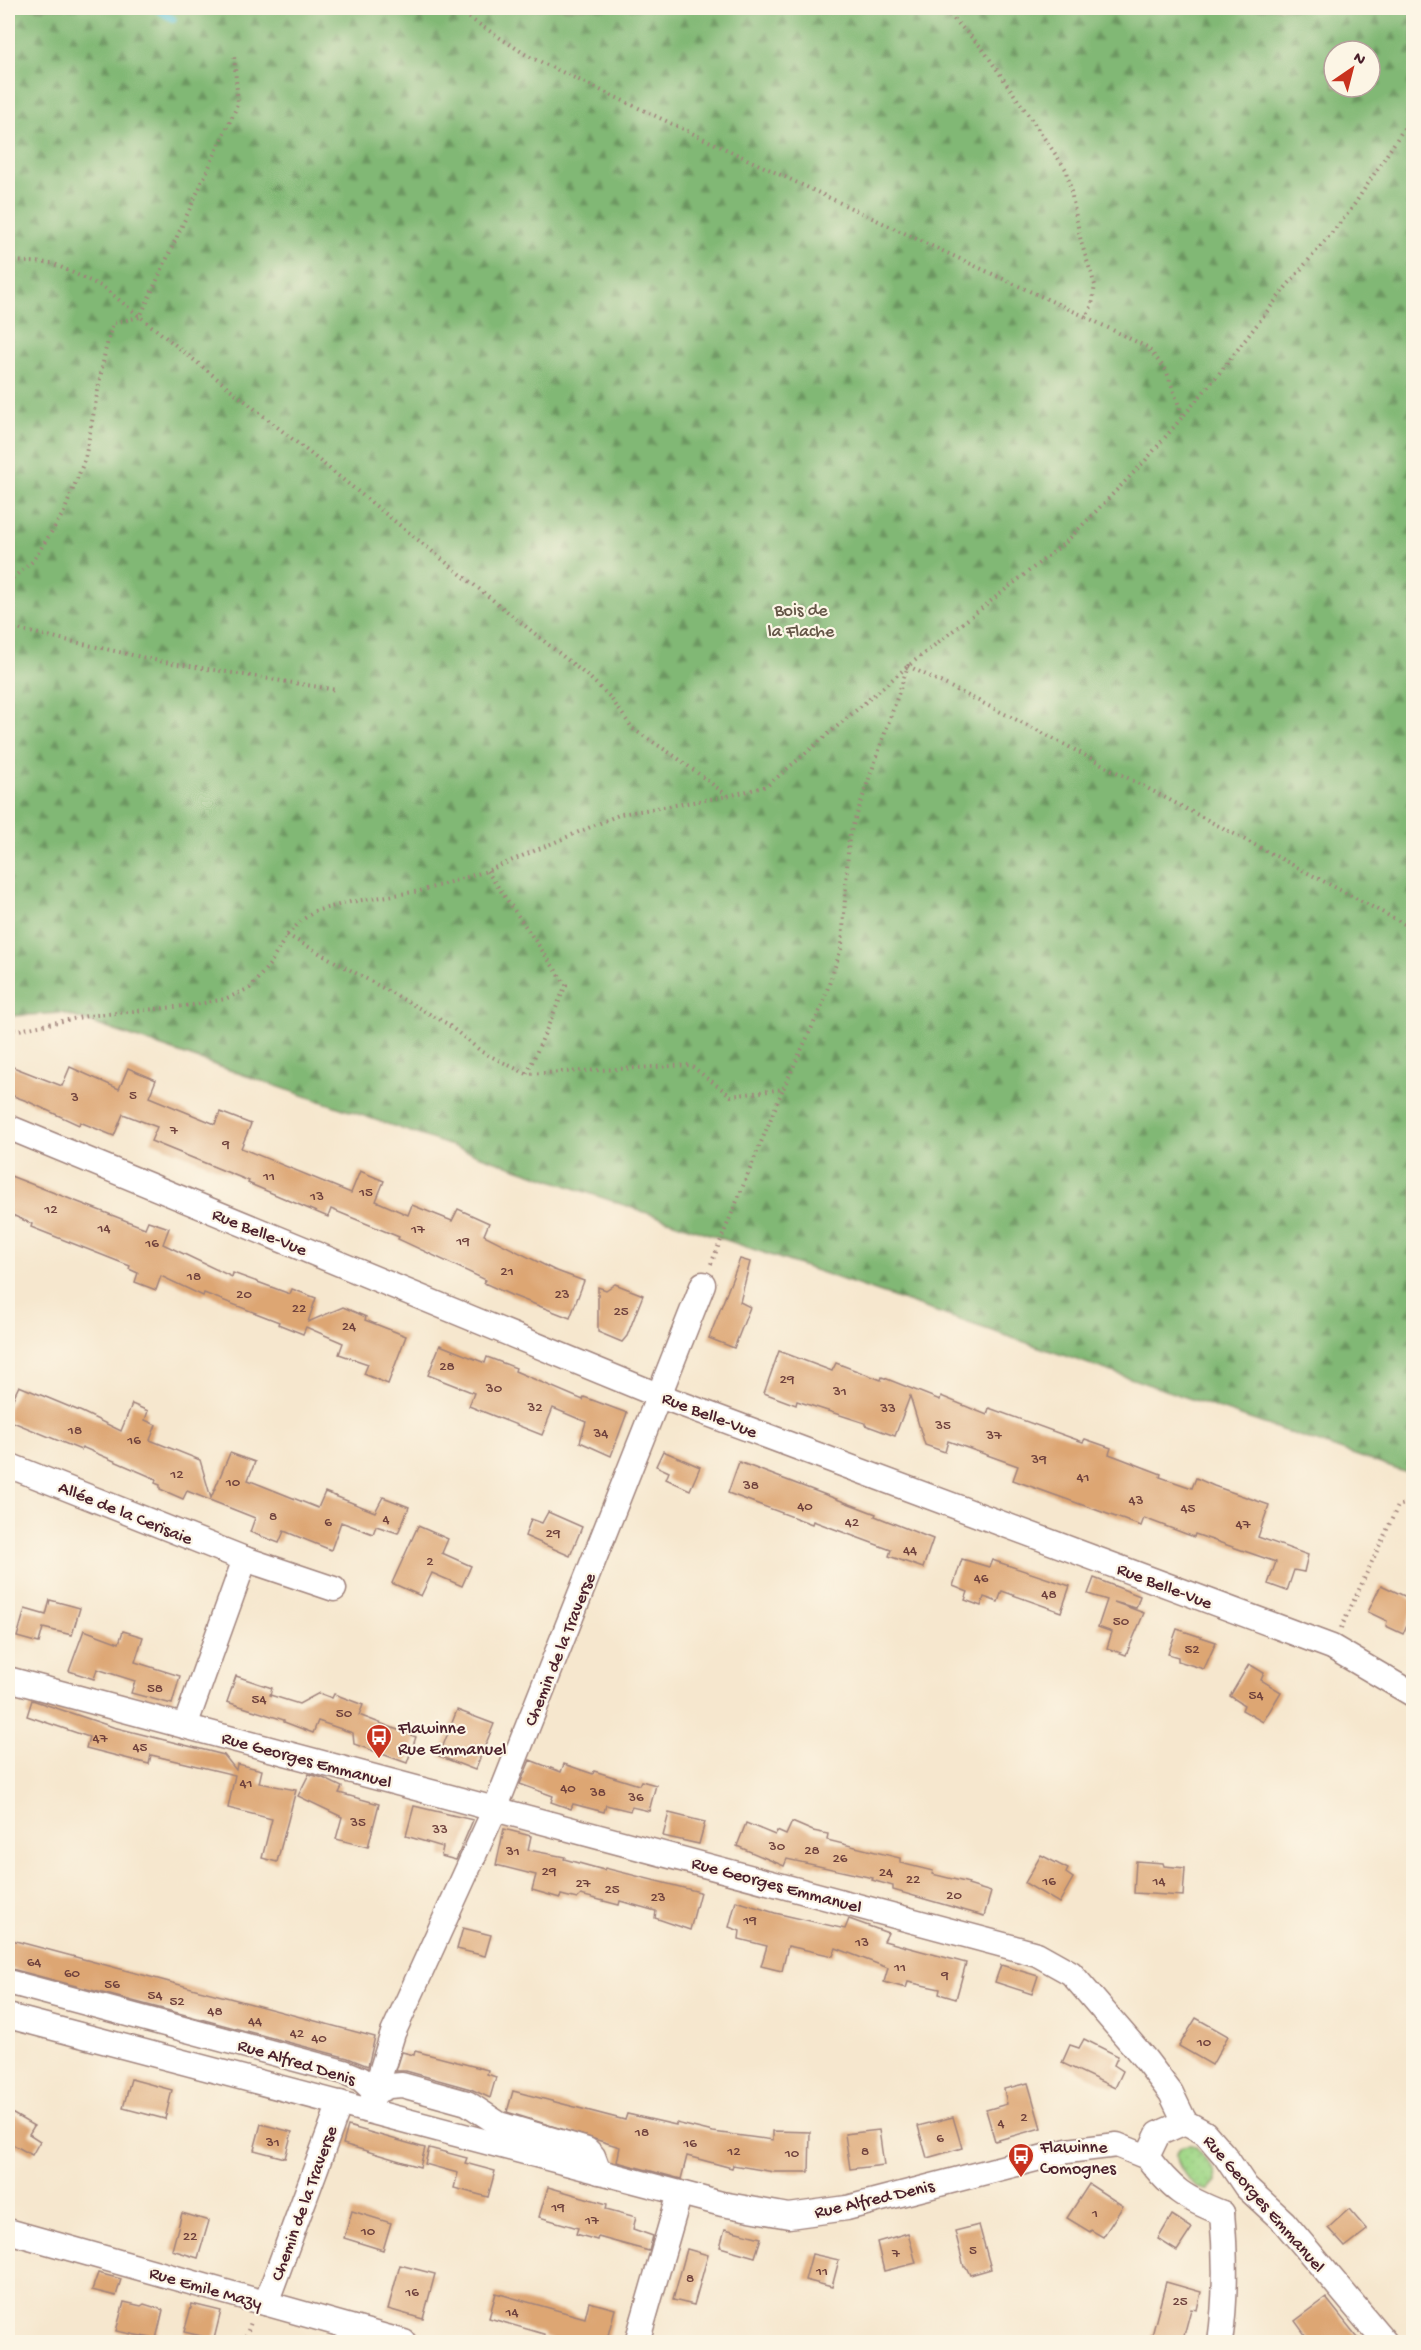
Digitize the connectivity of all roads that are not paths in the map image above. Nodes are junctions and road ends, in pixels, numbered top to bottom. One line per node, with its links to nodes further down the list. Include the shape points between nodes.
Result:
1 (8, 1127): 3 (street, Rue Belle-Vue)
2 (703, 1284): 3 (street, Chemin de la Traverse)
3 (660, 1396): 8 (street, Rue Belle-Vue, via 1332,1647); 10 (street, Chemin de la Traverse)
4 (8, 1465): 5 (street, Allée de la Cerisaie)
5 (245, 1558): 6 (street, Allée de la Cerisaie); 9 (street)
6 (334, 1589)
7 (8, 1679): 9 (street, Rue Georges Emmanuel)
8 (1413, 1695)
9 (185, 1726): 10 (street, Rue Georges Emmanuel)
10 (495, 1809): 13 (street, Chemin de la Traverse, via 393,2033); 15 (street, Rue Georges Emmanuel, via 1037,1953 1071,1973 1145,2059 1171,2093)
11 (8, 1983): 13 (street, Rue Alfred Denis, via 344,2072 362,2079)
12 (8, 2016): 14 (street, Rue Alfred Denis)
13 (372, 2101): 14 (street, Rue Alfred Denis); 17 (street, Rue Alfred Denis); 17 (street, Rue Alfred Denis, via 389,2086 402,2085 467,2103 499,2124 587,2150)
14 (340, 2103): 22 (street, Chemin de la Traverse)
15 (1185, 2122): 16 (street, via 1158,2134); 18 (street, Rue Georges Emmanuel, via 1205,2133)
16 (1147, 2157): 19 (street, Rue Alfred Denis, via 1117,2145 1067,2151 847,2208 789,2216); 20 (street, via 1165,2181 1189,2199)
17 (599, 2172): 19 (street, Rue Alfred Denis)
18 (1246, 2187): 20 (street, via 1239,2203); 26 (street, Rue Georges Emmanuel, via 1284,2222)
19 (680, 2193): 24 (street)
20 (1222, 2213): 25 (street, via 1225,2248)
21 (8, 2231): 22 (street, Rue Emile Mazy)
22 (266, 2303): 23 (street, Rue Emile Mazy)
23 (404, 2343)
24 (637, 2343)
25 (1220, 2343)
26 (1385, 2343)

